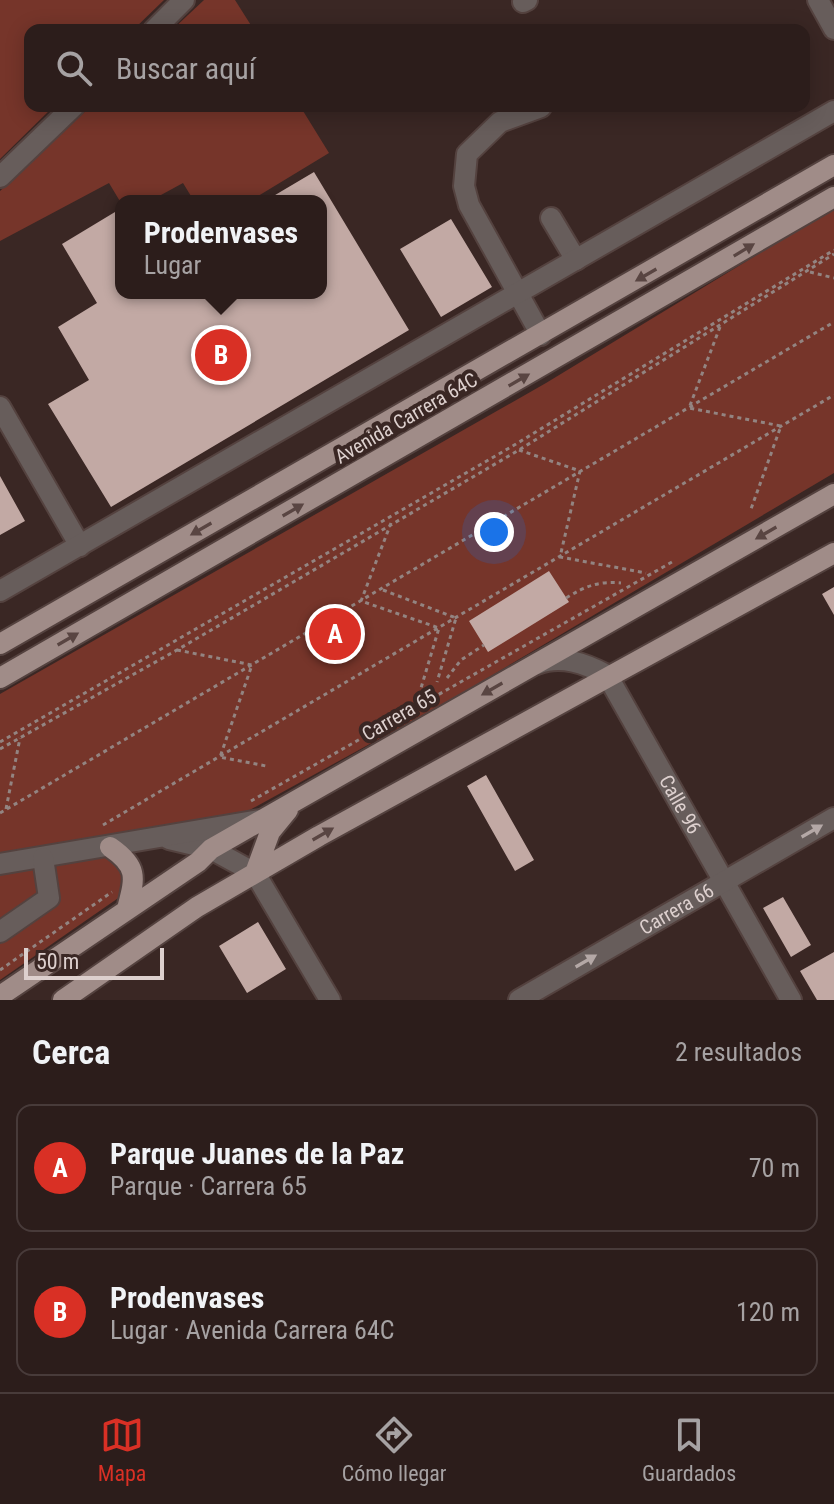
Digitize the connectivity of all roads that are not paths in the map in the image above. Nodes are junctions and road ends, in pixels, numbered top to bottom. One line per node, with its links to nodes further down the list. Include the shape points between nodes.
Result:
1 (184, 0): 3 (street)
2 (818, 0): 4 (street)
3 (160, 24)
4 (834, 29)
5 (834, 111): 12 (street)
6 (68, 112): 9 (street)
7 (527, 112): 13 (street, via 500,122 467,154 464,186)
8 (834, 165): 14 (main road, Avenida Carrera 64C, one-way to 14)
9 (0, 177)
10 (834, 197): 23 (main road, Avenida Carrera 64C, one-way to 10)
11 (551, 218): 12 (street)
12 (576, 260): 13 (street)
13 (517, 294): 14 (street); 17 (street)
14 (541, 335): 20 (main road, Avenida Carrera 64C, one-way to 20)
15 (0, 407): 17 (street)
16 (834, 494): 21 (main road, Carrera 65, one-way to 21)
17 (80, 546): 19 (street)
18 (834, 553): 22 (main road)
19 (0, 591)
20 (0, 644)
21 (533, 665): 22 (street, via 575,661); 24 (main road, Carrera 65, one-way to 24)
22 (607, 675): 32 (main road, one-way to 22); 33 (street, Calle 96)
23 (0, 678)
24 (296, 801): 26 (main road, Carrera 65); 32 (main road, via 270,832)
25 (834, 818): 33 (street, Carrera 66, one-way to 25)
26 (262, 820): 27 (street); 29 (main road, Carrera 65)
27 (161, 838): 28 (street); 29 (street)
28 (110, 847): 30 (street); 34 (main road, via 125,857 133,873)
29 (211, 849): 32 (street); 34 (main road, Carrera 65)
30 (43, 858): 31 (street); 35 (street, via 49,898)
31 (0, 864)
32 (255, 873): 37 (main road); 38 (street)
33 (725, 882): 39 (street, Carrera 66, one-way to 33); 40 (street, Calle 96)
34 (127, 909): 36 (main road, Carrera 65)
35 (0, 932)
36 (0, 996)
37 (63, 1000)
38 (330, 1000)
39 (519, 1000)
40 (791, 1000)

